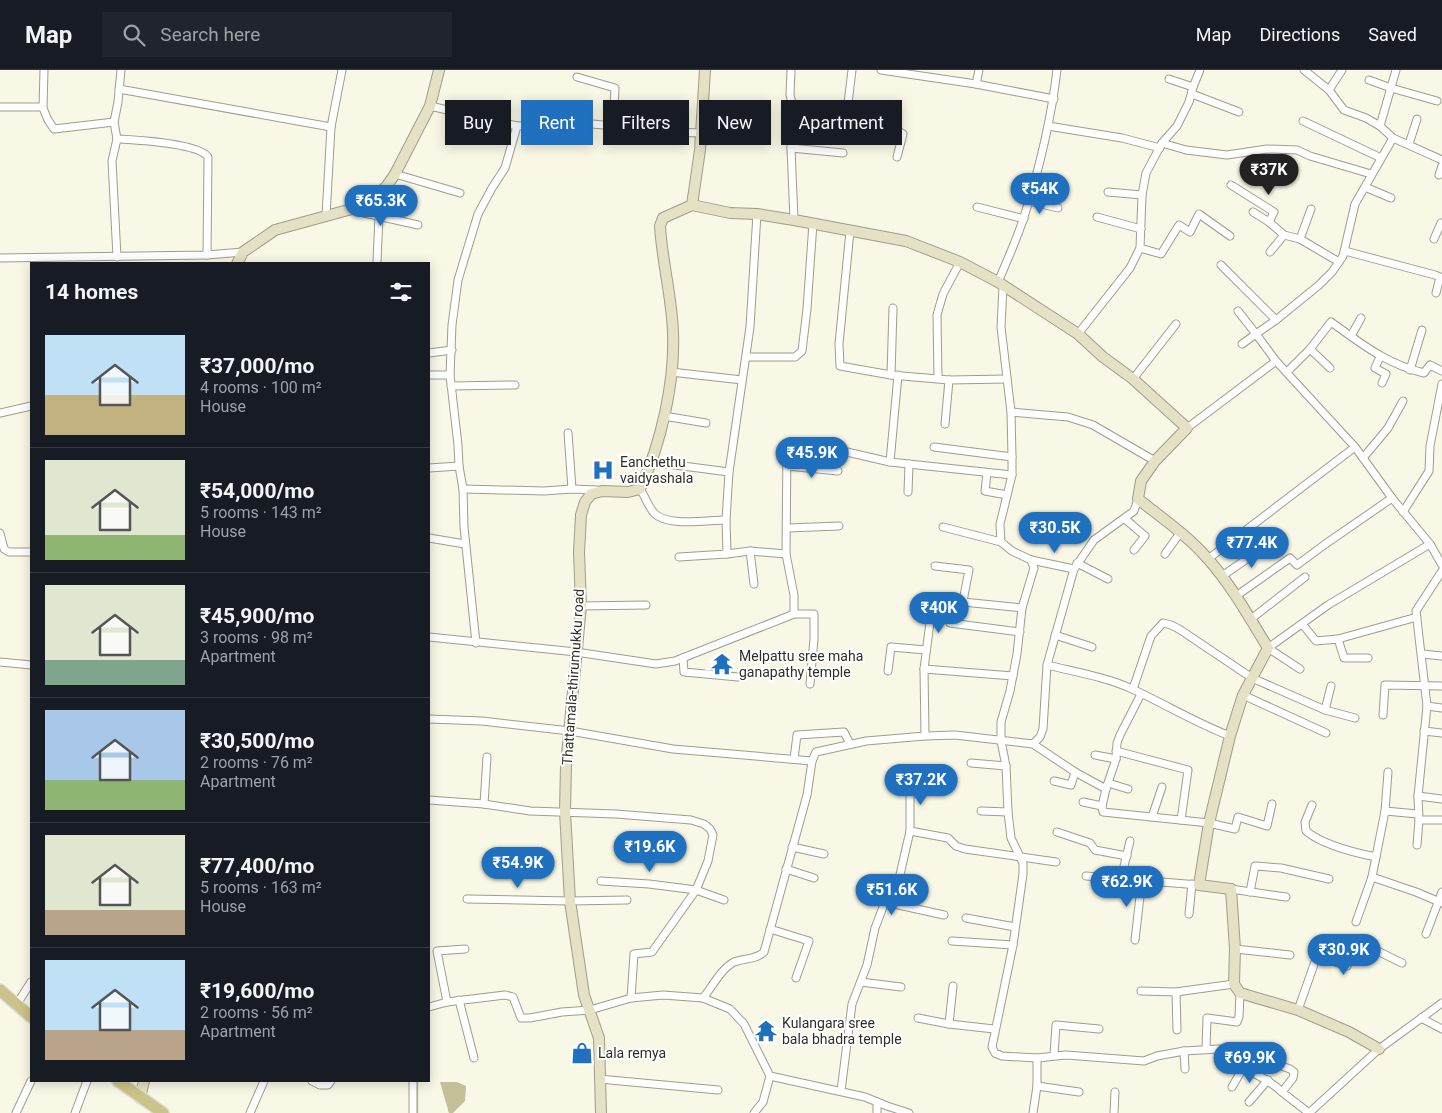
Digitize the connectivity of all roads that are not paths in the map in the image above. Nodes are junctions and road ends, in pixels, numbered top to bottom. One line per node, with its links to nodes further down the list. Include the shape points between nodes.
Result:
1 (44, 70): 32 (street)
2 (121, 70): 21 (street)
3 (342, 70): 38 (street)
4 (439, 70): 30 (street)
5 (705, 70): 26 (street)
6 (791, 70): 27 (street)
7 (852, 70): 28 (street)
8 (880, 70): 15 (street)
9 (979, 70): 19 (street)
10 (1057, 70): 24 (street)
11 (1200, 70): 22 (street)
12 (1304, 70): 23 (street)
13 (1342, 70): 23 (street)
14 (1396, 70): 20 (street)
15 (895, 71): 19 (street)
16 (577, 77): 25 (street, via 615,88)
17 (1169, 79): 22 (street)
18 (1369, 80): 20 (street)
19 (976, 84): 24 (street)
20 (1391, 88): 29 (street); 41 (street)
21 (119, 89): 36 (street); 38 (street)
22 (1192, 90): 33 (street); 48 (street, via 1190,102)
23 (1329, 90): 41 (street, via 1344,110)
24 (1054, 98): 40 (street)
25 (614, 100)
26 (704, 100)
27 (791, 100)
28 (848, 100)
29 (1437, 101)
30 (430, 106): 39 (street); 55 (street)
31 (0, 107): 32 (street)
32 (43, 108): 36 (street, via 54,129)
33 (1238, 112)
34 (1417, 119): 44 (street)
35 (1303, 121): 52 (street)
36 (114, 122): 43 (street)
37 (603, 125): 39 (street)
38 (331, 126): 72 (street)
39 (517, 126): 112 (street, via 505,168 478,214 458,280)
40 (1048, 126): 48 (street); 64 (street)
41 (1380, 126): 42 (street)
42 (1393, 138): 44 (street); 52 (street)
43 (117, 139): 91 (street, via 175,145 205,152 209,163); 92 (street, via 112,161)
44 (1409, 144): 53 (street)
45 (700, 145): 65 (street)
46 (791, 145): 49 (street)
47 (900, 145): 51 (street)
48 (1161, 145): 56 (street, via 1227,155 1297,150); 62 (street, via 1146,174)
49 (791, 148): 50 (street); 76 (street)
50 (844, 153)
51 (897, 157)
52 (1381, 158): 56 (street)
53 (1442, 160)
54 (1442, 166): 57 (street)
55 (395, 174): 61 (street); 69 (street, via 386,186 359,207)
56 (1371, 174): 59 (street)
57 (1439, 174)
58 (1231, 185): 77 (street, via 1274,212)
59 (1365, 187): 63 (street); 88 (street, via 1355,204)
60 (1108, 192): 62 (street)
61 (460, 193)
62 (1142, 195): 81 (street)
63 (1391, 198)
64 (1029, 201): 67 (street); 75 (street)
65 (692, 205): 71 (street, via 730,213); 120 (street, via 663,218 660,226 673,333)
66 (977, 207): 75 (street)
67 (1058, 208)
68 (1311, 209): 85 (street)
69 (348, 210): 72 (street); 73 (street)
70 (1253, 212): 77 (street)
71 (757, 214): 76 (street); 114 (street)
72 (326, 216): 89 (street, via 275,230)
73 (379, 216): 80 (street); 95 (street)
74 (1097, 217): 81 (street)
75 (1024, 219): 99 (street)
76 (794, 220): 78 (street)
77 (1269, 222): 83 (street)
78 (813, 223): 82 (street); 114 (street, via 802,351 794,357)
79 (1442, 224): 86 (street)
80 (418, 225)
81 (1141, 229): 87 (street)
82 (850, 231): 96 (street, via 906,241); 124 (street, via 839,344 840,366)
83 (1284, 235): 85 (street); 90 (street)
84 (1230, 236): 87 (street, via 1199,214 1190,232 1179,225 1161,254)
85 (1300, 239): 97 (street)
86 (1434, 239)
87 (1140, 248): 107 (street, via 1130,268)
88 (1345, 251): 97 (street); 100 (street, via 1440,277)
89 (243, 252): 91 (street); 94 (street)
90 (1270, 252)
91 (207, 256): 92 (street)
92 (118, 257): 93 (street)
93 (0, 258)
94 (238, 262)
95 (377, 262)
96 (960, 262): 99 (street); 125 (street, via 943,294 937,316)
97 (1339, 262): 104 (street, via 1318,285)
98 (1221, 265): 104 (street)
99 (1001, 284): 107 (street); 126 (street, via 1001,327)
100 (1436, 293)
101 (893, 308): 124 (street)
102 (1238, 310): 108 (street)
103 (1361, 318): 109 (street)
104 (1276, 320): 108 (street)
105 (1176, 324): 127 (street)
106 (1422, 330): 118 (street)
107 (1078, 334): 127 (street)
108 (1256, 334): 110 (street); 116 (street)
109 (1351, 336): 111 (street, via 1331,322); 115 (street)
110 (1242, 344)
111 (1310, 349): 117 (street); 121 (street)
112 (452, 350): 113 (street); 123 (street)
113 (430, 353)
114 (746, 357): 128 (street)
115 (1380, 357): 118 (street); 130 (street, via 1374,368 1386,374)
116 (1276, 361): 121 (street); 142 (street)
117 (1330, 368)
118 (1410, 370): 119 (street, via 1424,373 1430,365)
119 (1442, 371)
120 (670, 372): 128 (street); 139 (street)
121 (1287, 372): 144 (street)
122 (430, 375): 123 (street)
123 (450, 375): 132 (street)
124 (895, 375): 125 (street); 150 (street)
125 (938, 378): 129 (street)
126 (1007, 379): 129 (street); 138 (street)
127 (1133, 379): 142 (street)
128 (742, 380): 156 (street)
129 (949, 380): 141 (street)
130 (1382, 383)
131 (1442, 384): 134 (street)
132 (451, 386): 133 (street); 152 (street)
133 (515, 386)
134 (1441, 393): 167 (street, via 1430,446 1429,471)
135 (1403, 401): 147 (street, via 1388,428)
136 (30, 406): 137 (street)
137 (0, 412)
138 (1011, 412): 146 (street); 148 (street, via 1068,417 1093,425)
139 (664, 416): 140 (street); 149 (street)
140 (706, 423)
141 (945, 424)
142 (1187, 428): 148 (street)
143 (568, 433): 160 (street)
144 (1355, 446): 147 (street); 187 (street)
145 (934, 447): 146 (street)
146 (1012, 457): 158 (street)
147 (1363, 458): 165 (street)
148 (1155, 461): 166 (street, via 1141,481)
149 (652, 462): 156 (street); 161 (street)
150 (890, 462): 151 (street); 153 (street, via 798,441 787,446)
151 (909, 464): 157 (street); 163 (street)
152 (459, 466): 154 (street); 159 (street)
153 (787, 466): 155 (street); 172 (street)
154 (430, 468)
155 (838, 471)
156 (729, 472): 169 (street)
157 (986, 473): 158 (street); 164 (street, via 985,491)
158 (1012, 475): 164 (street)
159 (463, 489): 160 (street); 178 (street)
160 (572, 489): 162 (street)
161 (640, 489): 162 (street); 169 (street, via 660,518 671,521)
162 (602, 491): 200 (street, Thattamala-thirumukku road, via 591,494 581,515)
163 (908, 492)
164 (1007, 495): 176 (street, via 1000,524)
165 (1392, 498): 167 (street); 197 (street, via 1298,565 1290,558)
166 (1138, 499): 168 (street, via 1134,511); 174 (street)
167 (1403, 512): 179 (street)
168 (1125, 519): 180 (street, via 1145,536); 191 (street, via 1094,540)
169 (726, 520): 183 (street)
170 (839, 526): 172 (street)
171 (944, 527): 176 (street)
172 (788, 528): 184 (street)
173 (0, 533): 182 (street, via 4,549)
174 (1180, 533): 185 (street); 187 (street)
175 (430, 538): 178 (street)
176 (1002, 542): 189 (street)
177 (1270, 543): 193 (street)
178 (465, 544): 211 (street)
179 (1430, 544): 188 (street); 206 (street, via 1328,605)
180 (1134, 550)
181 (750, 551): 183 (street); 184 (street); 196 (street)
182 (30, 552)
183 (727, 554): 186 (street)
184 (786, 554): 202 (street, via 794,595)
185 (1166, 554)
186 (679, 557)
187 (1208, 559): 193 (street)
188 (1441, 559)
189 (1031, 560): 191 (street); 201 (street, via 1034,568)
190 (936, 566): 198 (street, via 968,570)
191 (1076, 566): 195 (street); 208 (street)
192 (1442, 571): 203 (street, via 1416,611)
193 (1222, 576): 197 (street)
194 (1305, 577): 204 (street)
195 (1108, 579)
196 (754, 584)
197 (1236, 596): 204 (street)
198 (963, 600): 201 (street); 214 (street, via 933,599)
199 (646, 605): 200 (street)
200 (582, 606): 215 (street, Thattamala-thirumukku road)
201 (1022, 608): 207 (street)
202 (794, 614): 218 (street); 229 (street, via 814,614)
203 (1416, 617): 210 (street); 216 (street)
204 (1251, 619): 213 (street)
205 (950, 623): 207 (street)
206 (1303, 625): 210 (street, via 1316,641); 213 (street)
207 (1020, 632): 227 (street)
208 (1055, 634): 212 (street); 222 (street)
209 (430, 637): 211 (street)
210 (1338, 639): 219 (street, via 1344,658)
211 (476, 642): 215 (street)
212 (1092, 648)
213 (1268, 648): 224 (street); 228 (street)
214 (926, 650): 223 (street); 225 (street, via 891,647)
215 (576, 652): 218 (street, via 656,664); 242 (street, Thattamala-thirumukku road)
216 (1422, 654): 217 (street); 230 (street)
217 (1442, 656)
218 (683, 658): 226 (street, via 684,672)
219 (1368, 658)
220 (0, 662): 221 (street)
221 (30, 665)
222 (1047, 665): 233 (street); 250 (street, via 1043,729)
223 (924, 669): 227 (street); 246 (street)
224 (1300, 669)
225 (888, 671)
226 (738, 676)
227 (1013, 676): 248 (street, via 1001,722)
228 (1252, 678): 233 (street, via 1179,629 1163,623 1151,636); 235 (street); 238 (street)
229 (810, 684)
230 (1424, 684): 232 (street); 236 (street); 239 (street, via 1385,685)
231 (1331, 686): 238 (street)
232 (1442, 686)
233 (1133, 689): 234 (street)
234 (1141, 694): 247 (street); 251 (street, via 1120,735)
235 (1243, 695): 244 (street); 247 (street)
236 (1427, 706): 237 (street); 243 (street)
237 (1442, 708)
238 (1325, 710): 240 (street)
239 (1383, 715)
240 (1355, 718)
241 (430, 719): 242 (street)
242 (570, 731): 254 (street, via 673,749); 276 (street, Thattamala-thirumukku road)
243 (1424, 731): 245 (street); 266 (street)
244 (1326, 733)
245 (1442, 733)
246 (925, 736): 248 (street); 249 (street)
247 (1230, 736): 282 (street)
248 (1001, 741): 250 (street); 258 (street)
249 (850, 744): 254 (street, via 844,732 797,735); 256 (street, via 816,752)
250 (1033, 744): 259 (street)
251 (1116, 751): 255 (street); 280 (street, via 1188,770)
252 (1095, 755): 255 (street)
253 (487, 757): 270 (street)
254 (794, 759): 256 (street)
255 (1116, 759): 262 (street)
256 (812, 760): 287 (street, via 807,795)
257 (971, 763): 258 (street)
258 (1006, 766): 277 (street)
259 (1076, 772): 261 (street, via 1071,785); 262 (street)
260 (1388, 772): 275 (street)
261 (1054, 781)
262 (1107, 786): 264 (street); 273 (street)
263 (1162, 787): 278 (street)
264 (1128, 789)
265 (939, 790): 283 (street, via 910,785)
266 (1418, 796): 267 (street); 279 (street)
267 (1442, 799)
268 (430, 800): 270 (street)
269 (1083, 802): 273 (street)
270 (484, 804): 276 (street)
271 (1272, 804): 282 (street, via 1267,826 1238,817 1235,829)
272 (1312, 805): 291 (street, via 1305,822 1306,832 1333,845)
273 (1102, 806): 278 (street, via 1103,812)
274 (981, 811): 277 (street)
275 (1385, 811): 279 (street); 291 (street)
276 (565, 812): 302 (street, via 691,820 704,824 713,835 708,861); 310 (street, Thattamala-thirumukku road)
277 (1008, 812): 289 (street, via 1011,838)
278 (1152, 817): 280 (street)
279 (1418, 817): 281 (street); 286 (street)
280 (1181, 820): 282 (street)
281 (1442, 820)
282 (1209, 823): 301 (street)
283 (910, 831): 289 (street, via 948,838 965,849); 311 (street, via 899,879)
284 (1057, 832): 290 (street, via 1090,843 1095,850)
285 (1130, 841): 290 (street)
286 (1417, 845)
287 (792, 847): 288 (street); 293 (street)
288 (824, 854)
289 (1020, 856): 292 (street); 317 (street, via 1023,874)
290 (1128, 856): 297 (street)
291 (1376, 857): 295 (street)
292 (1056, 862)
293 (786, 869): 296 (street); 318 (street)
294 (1086, 876): 297 (street)
295 (1372, 877): 312 (street); 316 (street)
296 (814, 878)
297 (1121, 879): 298 (street)
298 (1142, 879): 301 (street); 320 (street)
299 (1329, 880): 304 (street, via 1281,868 1255,866)
300 (601, 881): 302 (street)
301 (1196, 884): 303 (street); 313 (street)
302 (696, 890): 309 (street); 336 (street, via 652,952 634,954)
303 (1231, 890): 304 (street); 324 (street)
304 (1250, 892): 306 (street)
305 (1442, 892): 312 (street)
306 (1286, 897)
307 (467, 899): 310 (street)
308 (627, 900): 310 (street)
309 (724, 900)
310 (570, 901): 343 (street, Thattamala-thirumukku road, via 584,995)
311 (885, 902): 314 (street); 328 (street)
312 (1440, 903): 319 (street)
313 (1189, 914)
314 (944, 915)
315 (966, 918): 317 (street)
316 (1356, 922)
317 (1015, 927): 322 (street)
318 (770, 929): 327 (street, via 809,941); 337 (street, via 764,952 760,956 734,962)
319 (1426, 934)
320 (1135, 940)
321 (952, 941): 322 (street)
322 (1013, 945): 349 (street)
323 (465, 949): 339 (street, via 437,951)
324 (1235, 949): 325 (street); 332 (street)
325 (1290, 955)
326 (1402, 963): 344 (street, via 1357,941 1347,966 1317,956)
327 (796, 978)
328 (861, 982): 331 (street); 376 (street, via 852,1004)
329 (30, 984): 340 (street)
330 (953, 986): 348 (street)
331 (901, 987)
332 (1237, 988): 335 (street); 344 (street); 353 (street, via 1237,1022 1207,1018)
333 (1141, 991): 335 (street)
334 (0, 992): 340 (main road)
335 (1176, 992): 352 (street)
336 (631, 998): 337 (street); 343 (street)
337 (703, 998): 362 (street, via 730,1010 744,1024)
338 (459, 1000): 339 (street); 343 (street, via 513,997 521,1018); 357 (street)
339 (448, 1002): 342 (street)
340 (17, 1004): 345 (main road)
341 (1441, 1004): 347 (street)
342 (430, 1007)
343 (590, 1010): 363 (street, Thattamala-thirumukku road, via 599,1038)
344 (1298, 1010): 354 (street)
345 (30, 1016)
346 (918, 1018): 348 (street)
347 (1421, 1018): 351 (street); 354 (street)
348 (949, 1024): 349 (street)
349 (994, 1029): 358 (street, via 994,1053)
350 (1099, 1029): 356 (street, via 1056,1025)
351 (1442, 1029)
352 (1177, 1030)
353 (1206, 1049): 355 (street); 379 (street, via 1235,1050 1290,1069 1294,1072 1293,1078)
354 (1379, 1049): 394 (street)
355 (1184, 1051): 356 (street, via 1144,1061); 361 (street)
356 (1054, 1055): 358 (street)
357 (474, 1058)
358 (1037, 1058): 373 (street)
359 (1230, 1064): 360 (street)
360 (1243, 1068): 364 (street); 374 (street)
361 (1185, 1069)
362 (770, 1076): 376 (street); 389 (street, via 763,1102)
363 (599, 1079): 375 (street); 388 (street, Thattamala-thirumukku road)
364 (1268, 1080): 379 (street); 382 (street)
365 (31, 1082): 383 (street)
366 (87, 1082): 384 (street)
367 (119, 1082): 380 (main road)
368 (144, 1082): 380 (street)
369 (264, 1082): 386 (street)
370 (314, 1082): 371 (street, via 328,1085)
371 (330, 1082)
372 (412, 1082): 387 (street)
373 (1037, 1086): 377 (street); 392 (street)
374 (1232, 1087)
375 (718, 1090)
376 (841, 1091): 381 (street)
377 (1078, 1092)
378 (1115, 1092): 393 (street)
379 (1282, 1092): 394 (street)
380 (140, 1098): 385 (main road)
381 (878, 1102): 390 (street); 391 (street)
382 (1249, 1102)
383 (16, 1113)
384 (75, 1113)
385 (163, 1113)
386 (250, 1113)
387 (413, 1113)
388 (601, 1113)
389 (754, 1113)
390 (877, 1113)
391 (909, 1113)
392 (1033, 1113)
393 (1114, 1113)
394 (1309, 1113)

